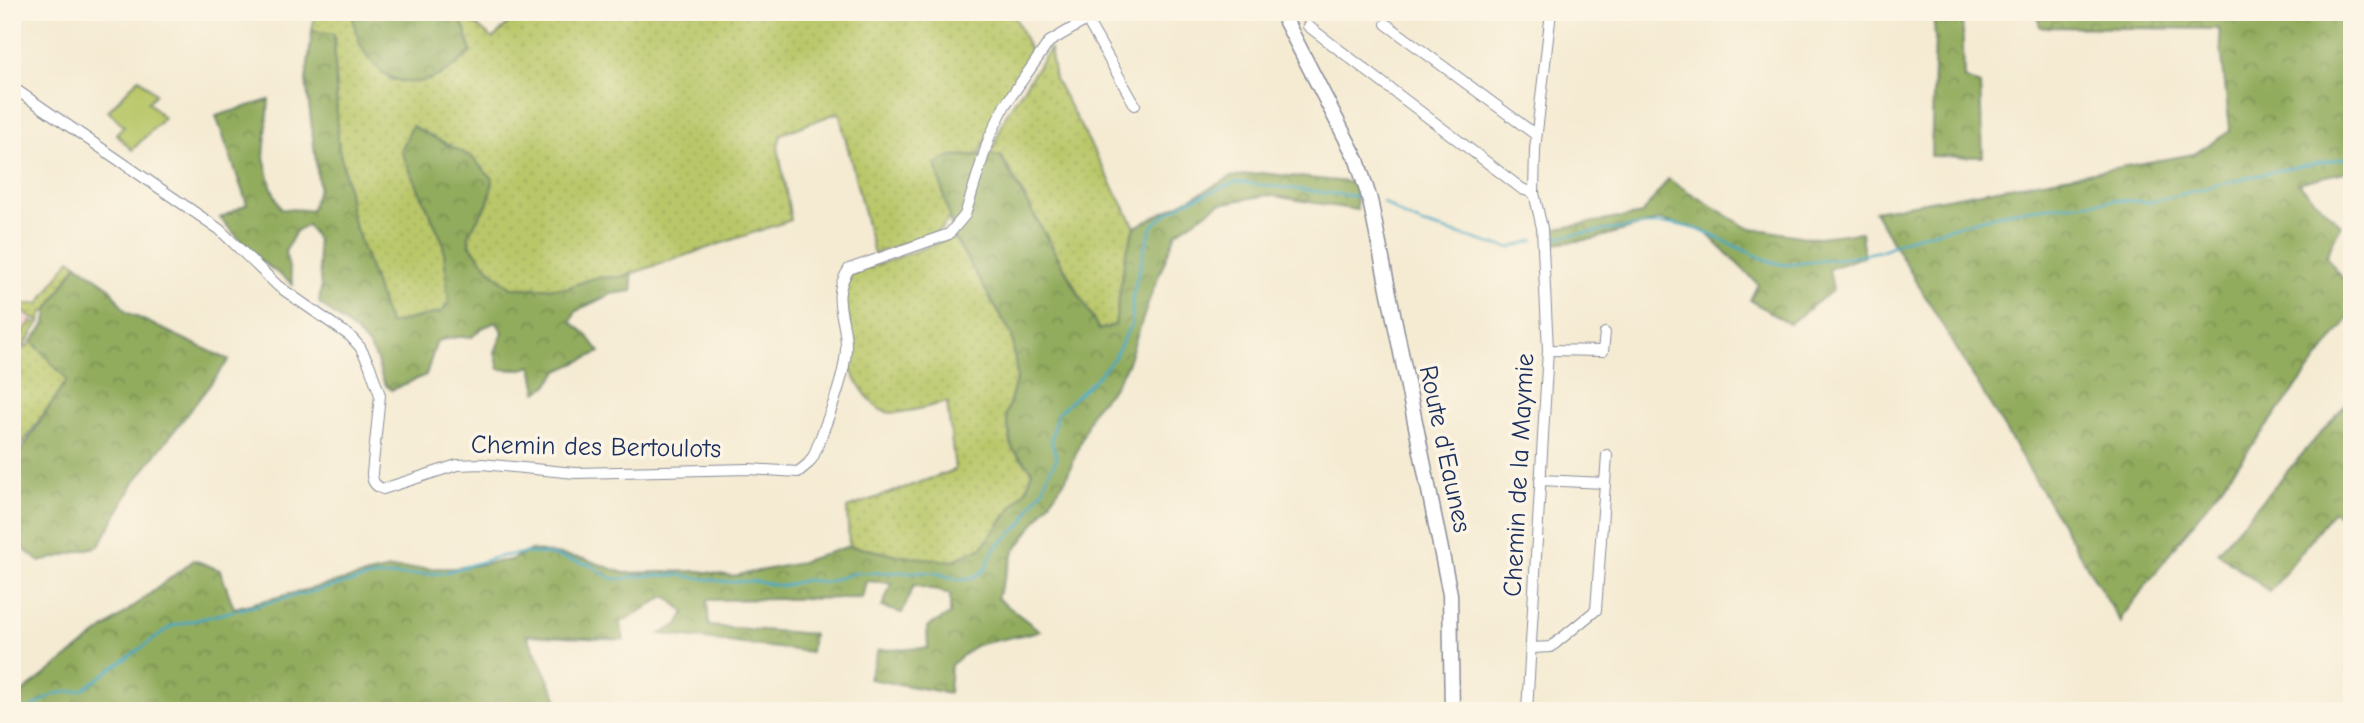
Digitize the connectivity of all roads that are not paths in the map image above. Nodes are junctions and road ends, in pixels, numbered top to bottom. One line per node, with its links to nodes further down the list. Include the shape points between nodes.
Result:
1 (1100, 12): 4 (street, Chemin des Bertoulots)
2 (1281, 12): 17 (main road, Route d'Eaunes, via 1357,160 1370,200 1450,594)
3 (1551, 12): 9 (street, Chemin de la Maymie)
4 (1087, 20): 7 (street, Chemin des Bertoulots, via 1049,43 1004,105 965,215 949,234 849,269 843,278 838,292 846,348 841,372 814,455 798,472 575,473 482,464 457,466 383,489 376,486 372,473 380,395 369,364 350,336 278,286 219,229); 8 (street)
5 (1386, 24): 9 (street)
6 (1308, 26): 10 (street, via 1511,181)
7 (12, 86)
8 (1135, 105)
9 (1536, 135): 10 (street, Chemin de la Maymie)
10 (1534, 193): 12 (street, Chemin de la Maymie, via 1543,242)
11 (1605, 333): 12 (street, via 1603,351)
12 (1548, 349): 14 (street, Chemin de la Maymie)
13 (1607, 455): 15 (street)
14 (1541, 480): 15 (street); 16 (street, Chemin de la Maymie)
15 (1605, 483): 16 (street, via 1597,605 1592,615 1551,647)
16 (1531, 648): 18 (street, Chemin de la Maymie)
17 (1452, 711)
18 (1527, 711)

